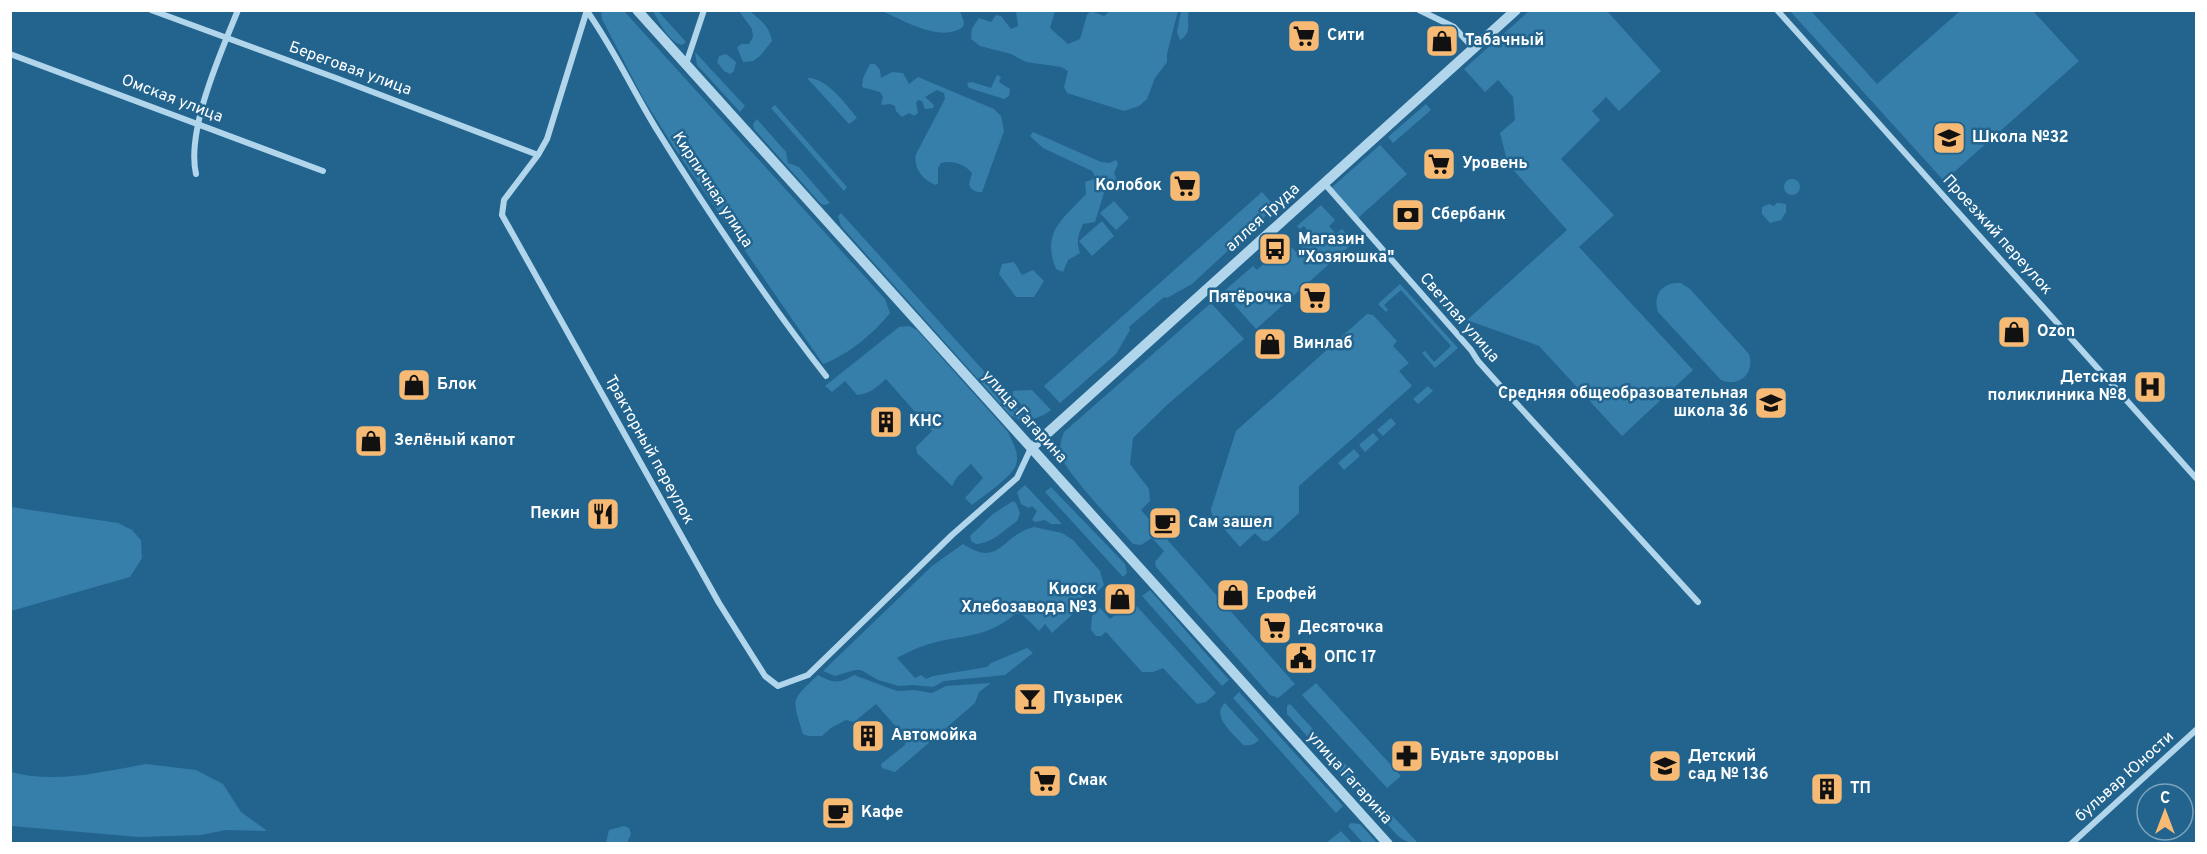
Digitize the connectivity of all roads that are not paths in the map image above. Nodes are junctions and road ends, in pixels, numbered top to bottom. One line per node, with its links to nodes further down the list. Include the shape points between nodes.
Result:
1 (151, 10): 9 (street, Береговая улица)
2 (238, 10): 9 (street)
3 (637, 10): 12 (street, улица Гагарина)
4 (704, 10): 12 (street)
5 (1419, 10): 10 (street, via 1454,27)
6 (1516, 10): 10 (street, аллея Труда)
7 (1777, 10): 20 (street, Проезжий переулок)
8 (587, 11): 14 (street, via 547,139); 18 (street, Кирпичная улица, via 697,193)
9 (226, 39): 13 (street); 14 (street, Береговая улица)
10 (1474, 48): 17 (street, аллея Труда)
11 (10, 54): 13 (street, Омская улица)
12 (686, 64): 19 (street, улица Гагарина)
13 (197, 123): 15 (street, Омская улица); 16 (street, via 193,162)
14 (538, 155): 19 (street, Тракторный переулок, via 504,201 502,215 719,603 765,676 778,686 808,675 952,535 1017,478)
15 (323, 171)
16 (196, 174)
17 (1324, 183): 19 (street, аллея Труда); 21 (street, Светлая улица, via 1484,368)
18 (826, 376)
19 (1031, 448): 23 (street, улица Гагарина)
20 (2196, 478)
21 (1698, 602)
22 (2196, 730): 24 (street, бульвар Юности)
23 (1388, 843)
24 (2071, 843)

